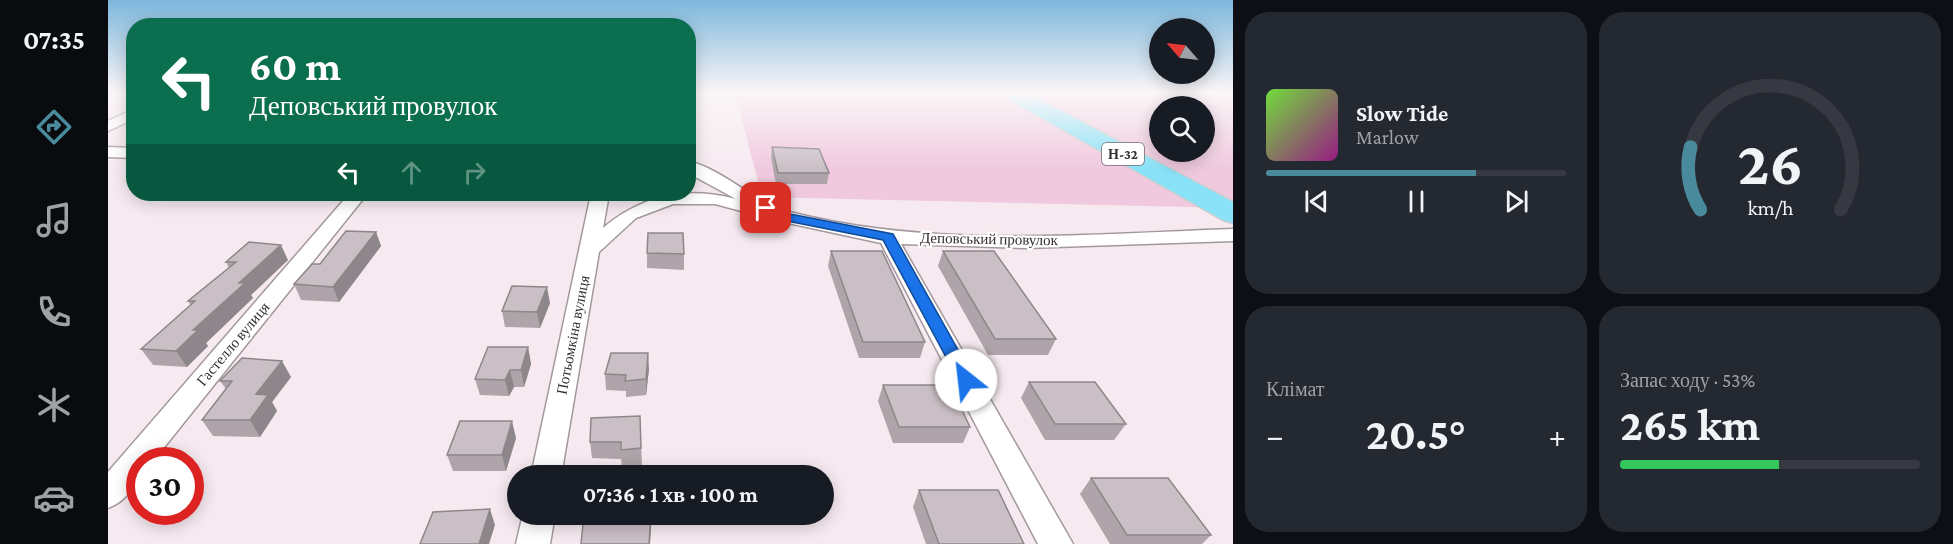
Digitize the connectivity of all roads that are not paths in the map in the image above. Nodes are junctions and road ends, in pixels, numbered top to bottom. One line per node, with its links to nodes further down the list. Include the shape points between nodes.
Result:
1 (125, 118): 3 (street)
2 (1058, 118): 11 (main road, Н-32)
3 (108, 128)
4 (108, 152): 5 (street)
5 (126, 153)
6 (696, 170): 12 (street, Деповський провулок)
7 (696, 199): 12 (street, via 716,199)
8 (352, 201): 17 (street, Гастелло вулиця)
9 (599, 201): 15 (street, Потьомкіна вулиця)
10 (666, 201): 15 (street, via 630,214)
11 (1233, 214)
12 (781, 216): 14 (street, Деповський провулок)
13 (1233, 235): 14 (street, Деповський провулок, via 1026,242)
14 (888, 237): 20 (street)
15 (589, 250): 16 (street, Потьомкіна вулиця)
16 (548, 465)
17 (108, 494)
18 (537, 525): 19 (street)
19 (533, 544)
20 (1056, 544)

